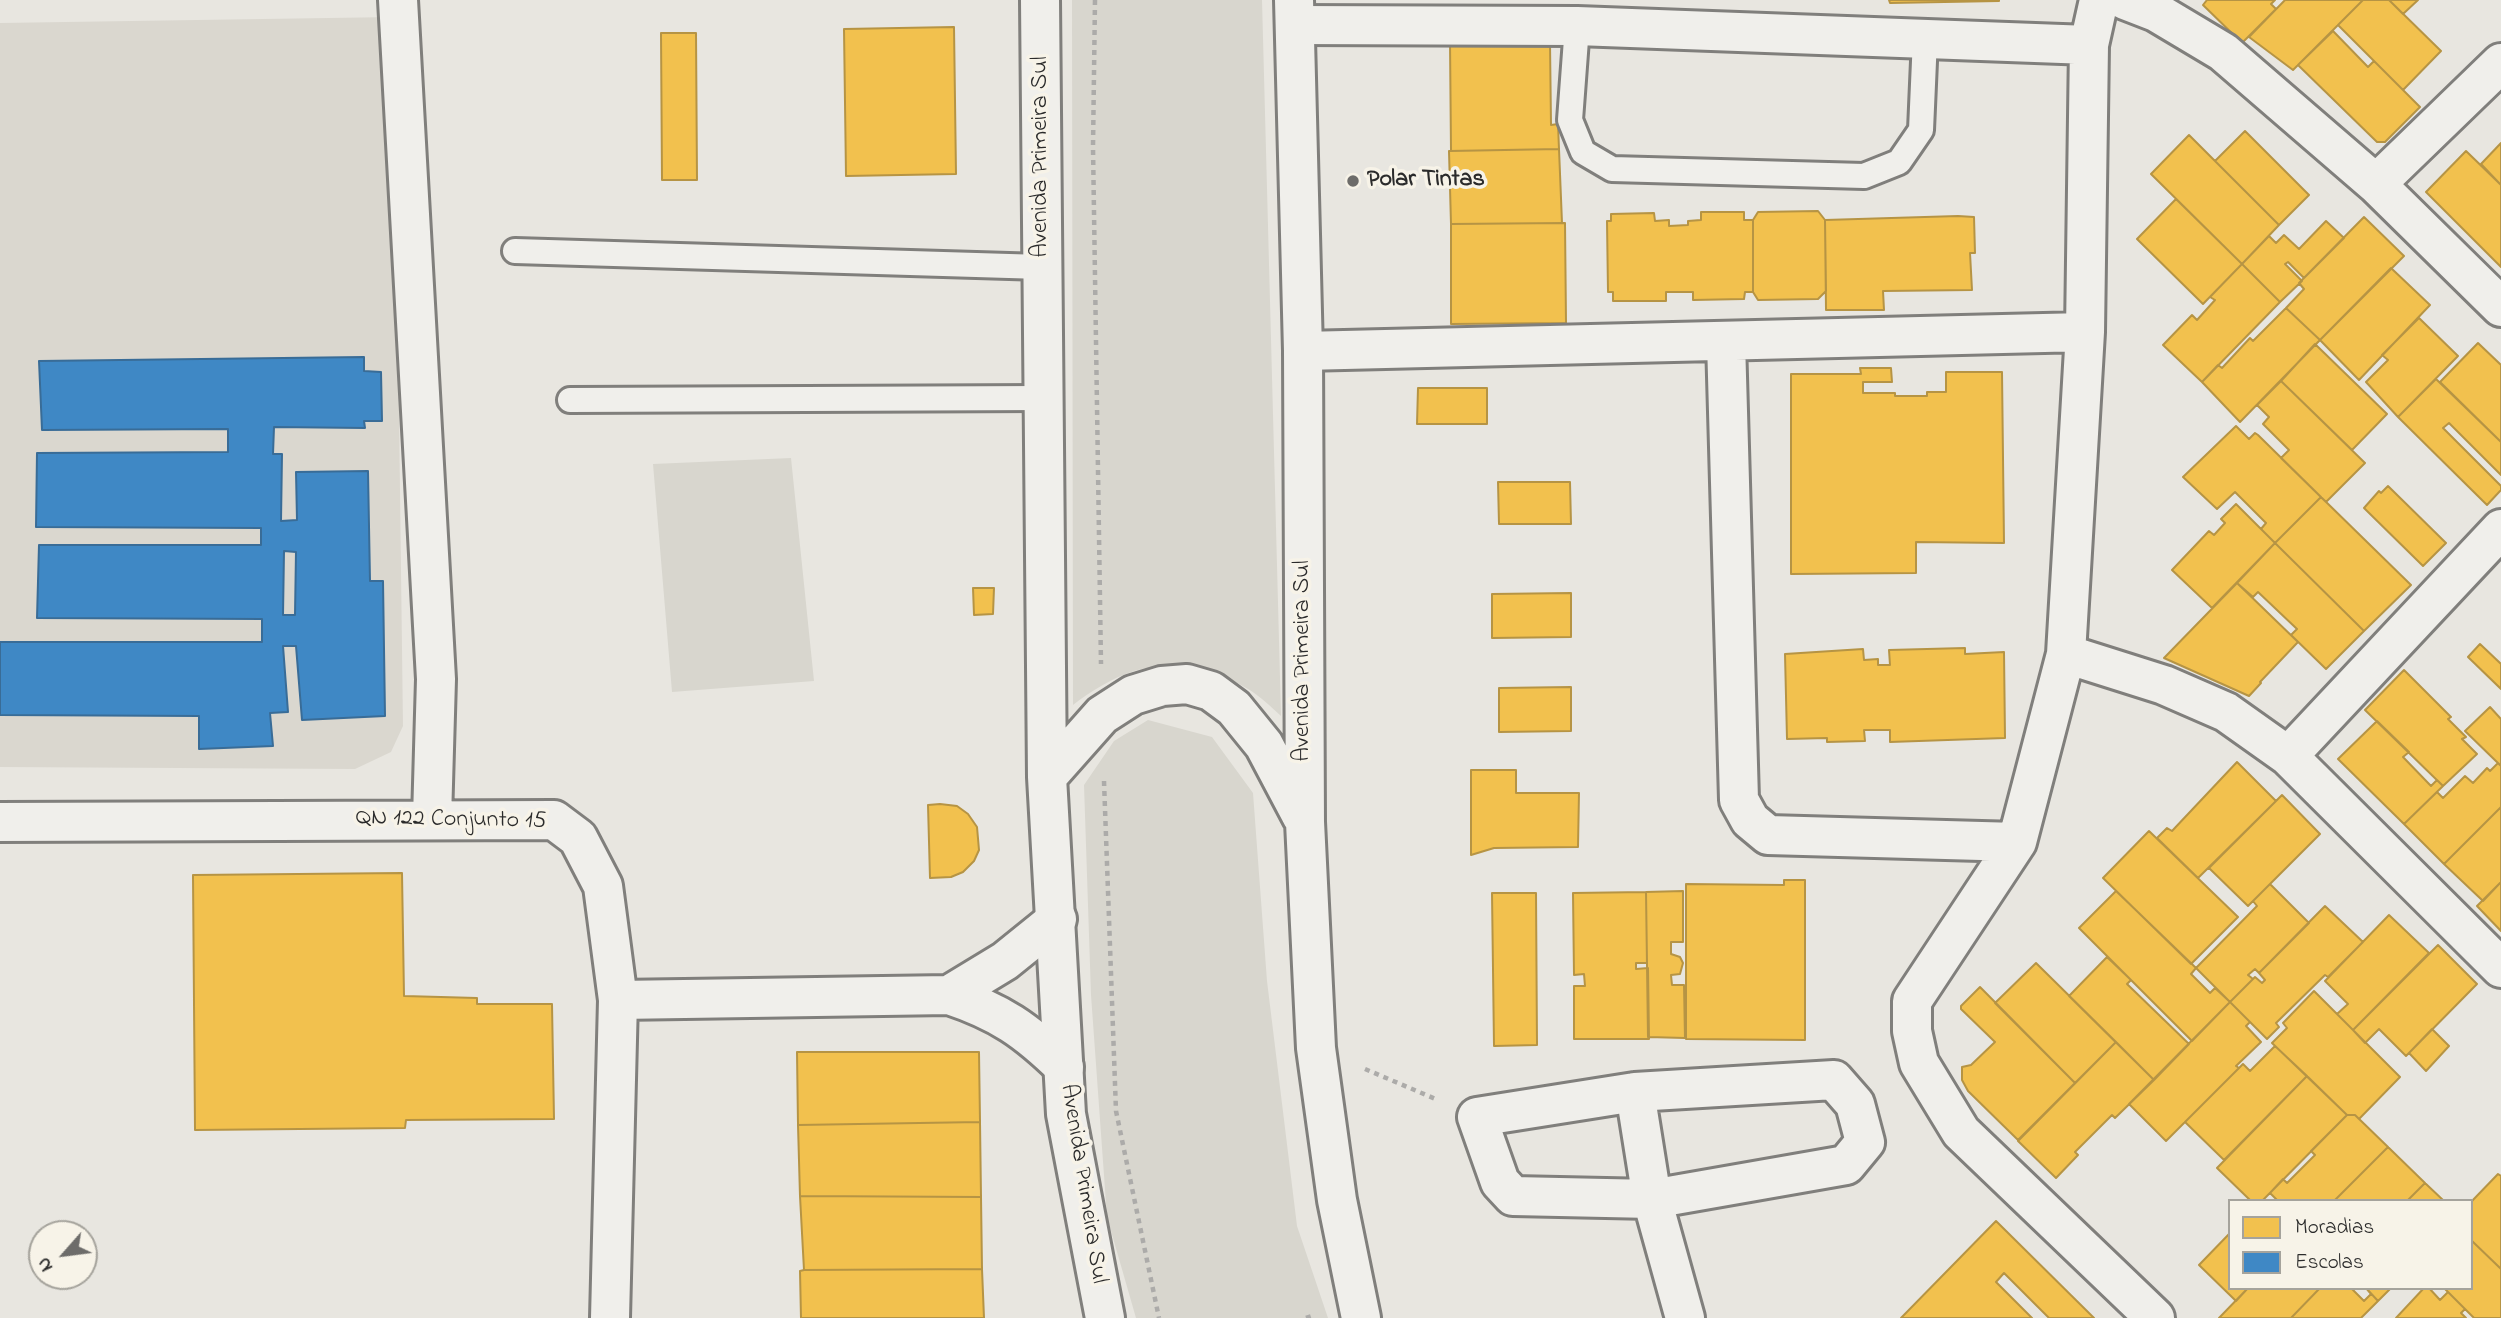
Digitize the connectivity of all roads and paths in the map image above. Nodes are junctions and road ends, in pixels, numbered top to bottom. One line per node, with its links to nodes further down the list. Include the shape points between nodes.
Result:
1 (398, 0): 23 (street, via 436,679)
2 (1040, 0): 12 (street, Avenida Primeira Sul)
3 (2099, 0): 8 (street)
4 (2125, 0): 10 (street, via 2156,12 2223,52)
5 (1294, 13): 6 (street); 16 (street, Avenida Primeira Sul)
6 (1577, 13): 7 (street); 7 (lane, via 1570,120 1583,152 1612,169 1864,176 1899,162 1920,130)
7 (1925, 38): 8 (street)
8 (2089, 45): 14 (street)
9 (2501, 63): 10 (street)
10 (2376, 184): 13 (street)
11 (515, 251): 12 (lane)
12 (1042, 267): 17 (street, Avenida Primeira Sul)
13 (2501, 307)
14 (2085, 332): 15 (street); 20 (street)
15 (1726, 341): 16 (street); 26 (street, via 1739,800 1750,820 1768,835)
16 (1303, 351): 25 (street, Avenida Primeira Sul)
17 (1043, 398): 18 (lane); 22 (street, Avenida Primeira Sul)
18 (570, 400)
19 (2501, 529): 21 (street)
20 (2066, 654): 21 (street, via 2164,685 2226,712); 26 (street)
21 (2288, 756): 28 (street)
22 (1047, 777): 25 (street, via 1102,715 1133,695 1162,685 1187,684 1211,691 1234,708 1264,745); 27 (street, Avenida Primeira Sul)
23 (432, 819): 24 (street, QN 122 Conjunto 15); 30 (street, QN 122 Conjunto 15, via 554,820 578,838 603,887)
24 (0, 822)
25 (1305, 822): 31 (street, Avenida Primeira Sul)
26 (2017, 842): 40 (street, via 1912,1001 1919,1063 1961,1132)
27 (1057, 919): 29 (street, via 1005,961); 32 (street, Avenida Primeira Sul)
28 (2501, 968)
29 (949, 995): 30 (street); 32 (street, via 1016,1025)
30 (618, 1000): 36 (street, QN 122 Conjunto 15)
31 (1316, 1048): 34 (path); 38 (street, Avenida Primeira Sul, via 1337,1200)
32 (1064, 1067): 37 (street, Avenida Primeira Sul, via 1066,1114)
33 (1635, 1092): 34 (street); 35 (street); 35 (street, via 1835,1080 1855,1104 1865,1142 1846,1166)
34 (1477, 1117): 35 (street, via 1500,1182 1513,1196)
35 (1652, 1199): 39 (street)
36 (610, 1318)
37 (1105, 1318)
38 (1361, 1318)
39 (1685, 1318)
40 (2155, 1318)

